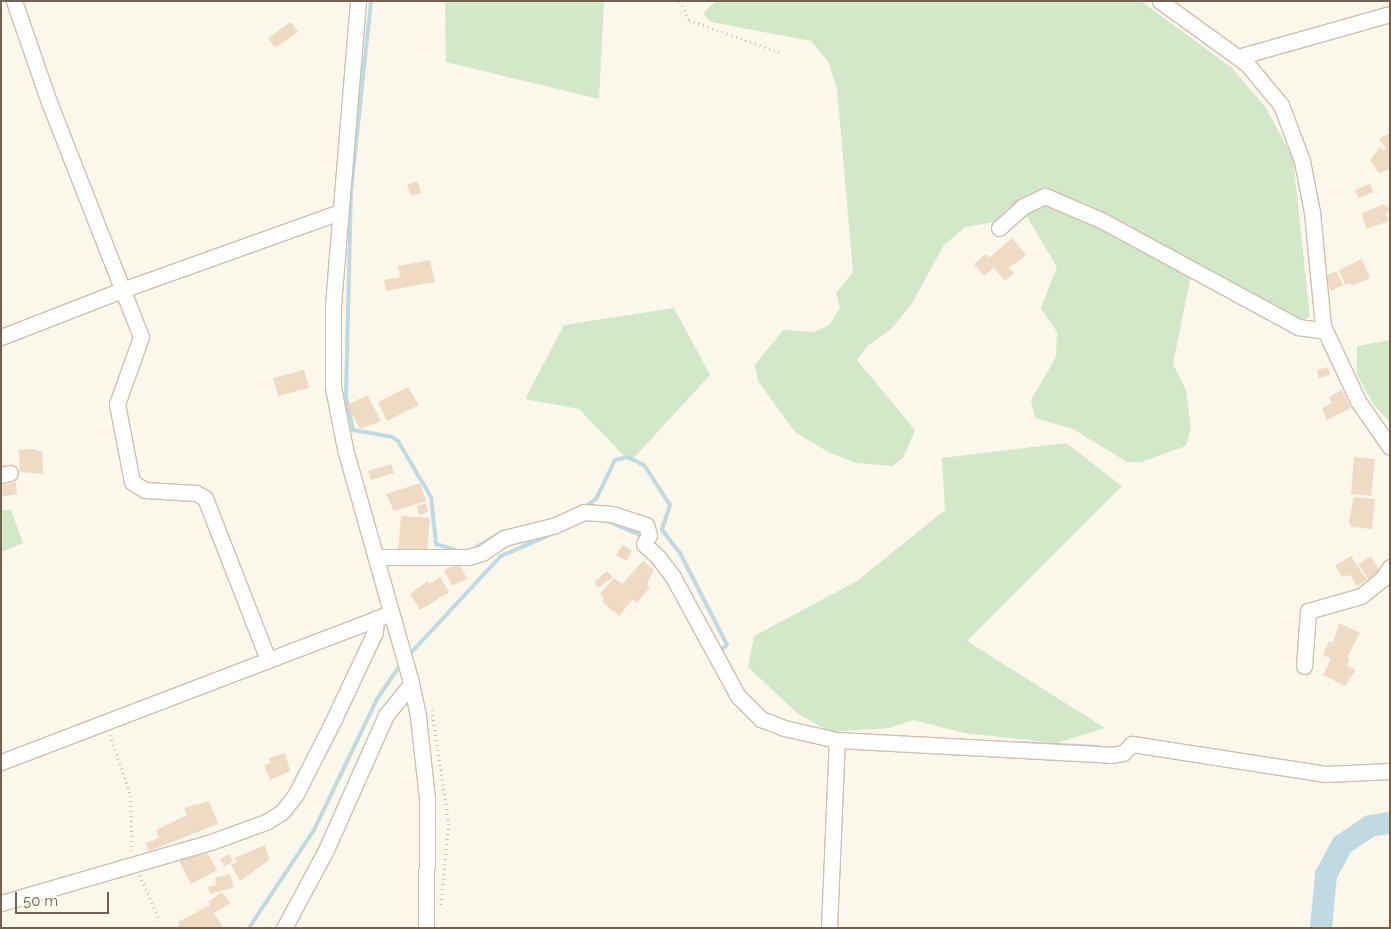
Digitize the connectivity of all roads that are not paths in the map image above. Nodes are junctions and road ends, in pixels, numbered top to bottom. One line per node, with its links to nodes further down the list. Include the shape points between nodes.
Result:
1 (14, 1): 8 (street, via 49,102)
2 (358, 1): 6 (street)
3 (1160, 1): 5 (street)
4 (1390, 14): 5 (street)
5 (1238, 57): 9 (street, via 1281,105 1302,161 1312,212 1320,310)
6 (340, 212): 8 (street); 12 (street, via 333,305 332,387 345,449)
7 (999, 228): 9 (street, via 1022,207 1045,196 1102,222 1298,327)
8 (122, 290): 10 (street); 16 (street, via 141,342 117,404 132,482 145,490 196,493 205,498)
9 (1325, 331): 11 (street, via 1358,401)
10 (1, 337)
11 (1390, 447)
12 (376, 557): 14 (street); 19 (street, via 477,555 504,538 553,526 584,512 612,514 643,523 649,531 644,544 673,577 738,696 761,719 772,724)
13 (1390, 567): 17 (street, via 1383,578 1361,596 1308,611)
14 (391, 612): 15 (street); 18 (street)
15 (376, 618): 16 (street); 22 (street, via 375,632 289,806 266,822 135,866)
16 (268, 660): 20 (street)
17 (1304, 666)
18 (411, 684): 23 (street, via 386,715 325,852); 24 (street, via 427,798)
19 (837, 740): 21 (street, via 1111,756 1122,753 1132,744 1326,774); 25 (street)
20 (1, 762)
21 (1390, 771)
22 (1, 903)
23 (284, 928)
24 (426, 928)
25 (829, 928)

